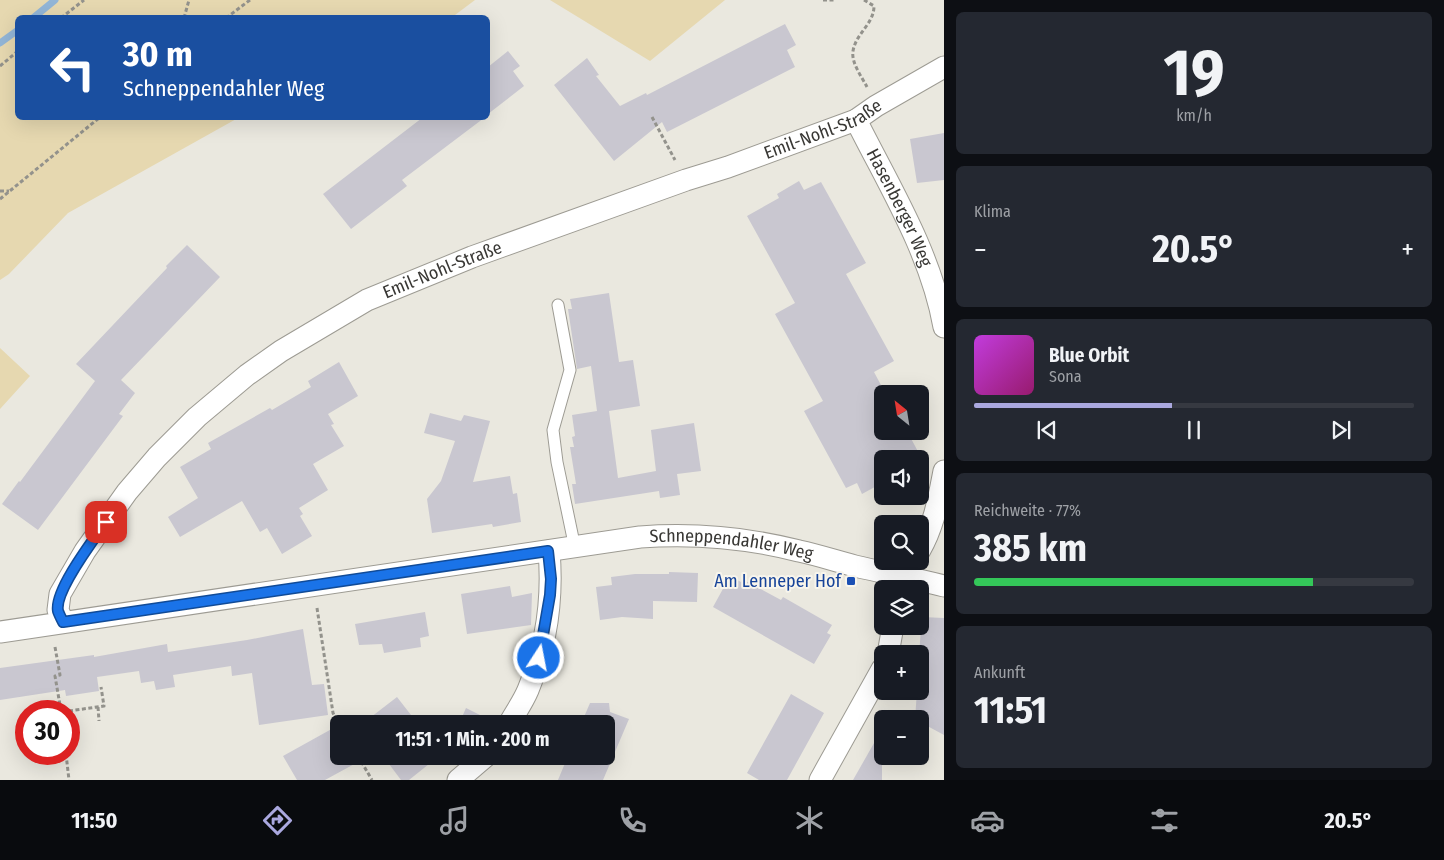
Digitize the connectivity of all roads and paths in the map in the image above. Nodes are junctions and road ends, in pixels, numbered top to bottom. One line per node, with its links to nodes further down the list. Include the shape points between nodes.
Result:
1 (84, 0): 7 (path)
2 (189, 0): 8 (path)
3 (250, 0): 9 (path)
4 (823, 0): 5 (path)
5 (835, 0)
6 (864, 0): 13 (path, via 874,6 874,15 853,52 855,64)
7 (65, 15)
8 (185, 15)
9 (230, 15)
10 (15, 54): 11 (path)
11 (0, 66)
12 (944, 67): 13 (street, Emil-Nohl-Straße)
13 (876, 106): 16 (street, Emil-Nohl-Straße)
14 (652, 118): 17 (path)
15 (97, 120): 19 (path)
16 (856, 120): 17 (street, Emil-Nohl-Straße); 22 (street, Hasenberger Weg, via 921,252)
17 (686, 180): 30 (street, Emil-Nohl-Straße, via 506,244 367,300 246,375 157,457 127,492 85,551 60,594 58,610)
18 (0, 191): 19 (path)
19 (9, 191): 20 (path)
20 (0, 199)
21 (558, 305): 25 (lane, via 570,370 553,430)
22 (944, 327)
23 (944, 470): 24 (street)
24 (929, 530)
25 (576, 548): 26 (street, Schneppendahler Weg); 27 (street, Schneppendahler Weg, via 659,536 715,537 798,550)
26 (548, 551): 28 (street, Schneppendahler Weg); 39 (street, via 548,612 539,658 528,691)
27 (902, 575): 29 (street, Schneppendahler Weg)
28 (311, 586): 30 (street, Schneppendahler Weg); 38 (path)
29 (944, 586)
30 (63, 622): 31 (street, Schneppendahler Weg)
31 (0, 632)
32 (56, 649): 35 (path, via 60,675 55,676)
33 (874, 683): 47 (street)
34 (101, 687): 36 (path, via 104,706)
35 (59, 700)
36 (98, 707): 37 (path); 40 (path)
37 (80, 709)
38 (334, 715)
39 (514, 715)
40 (99, 721)
41 (67, 765): 44 (path)
42 (363, 765): 45 (path)
43 (476, 765): 46 (street)
44 (69, 780)
45 (372, 780)
46 (458, 780)
47 (820, 780)

